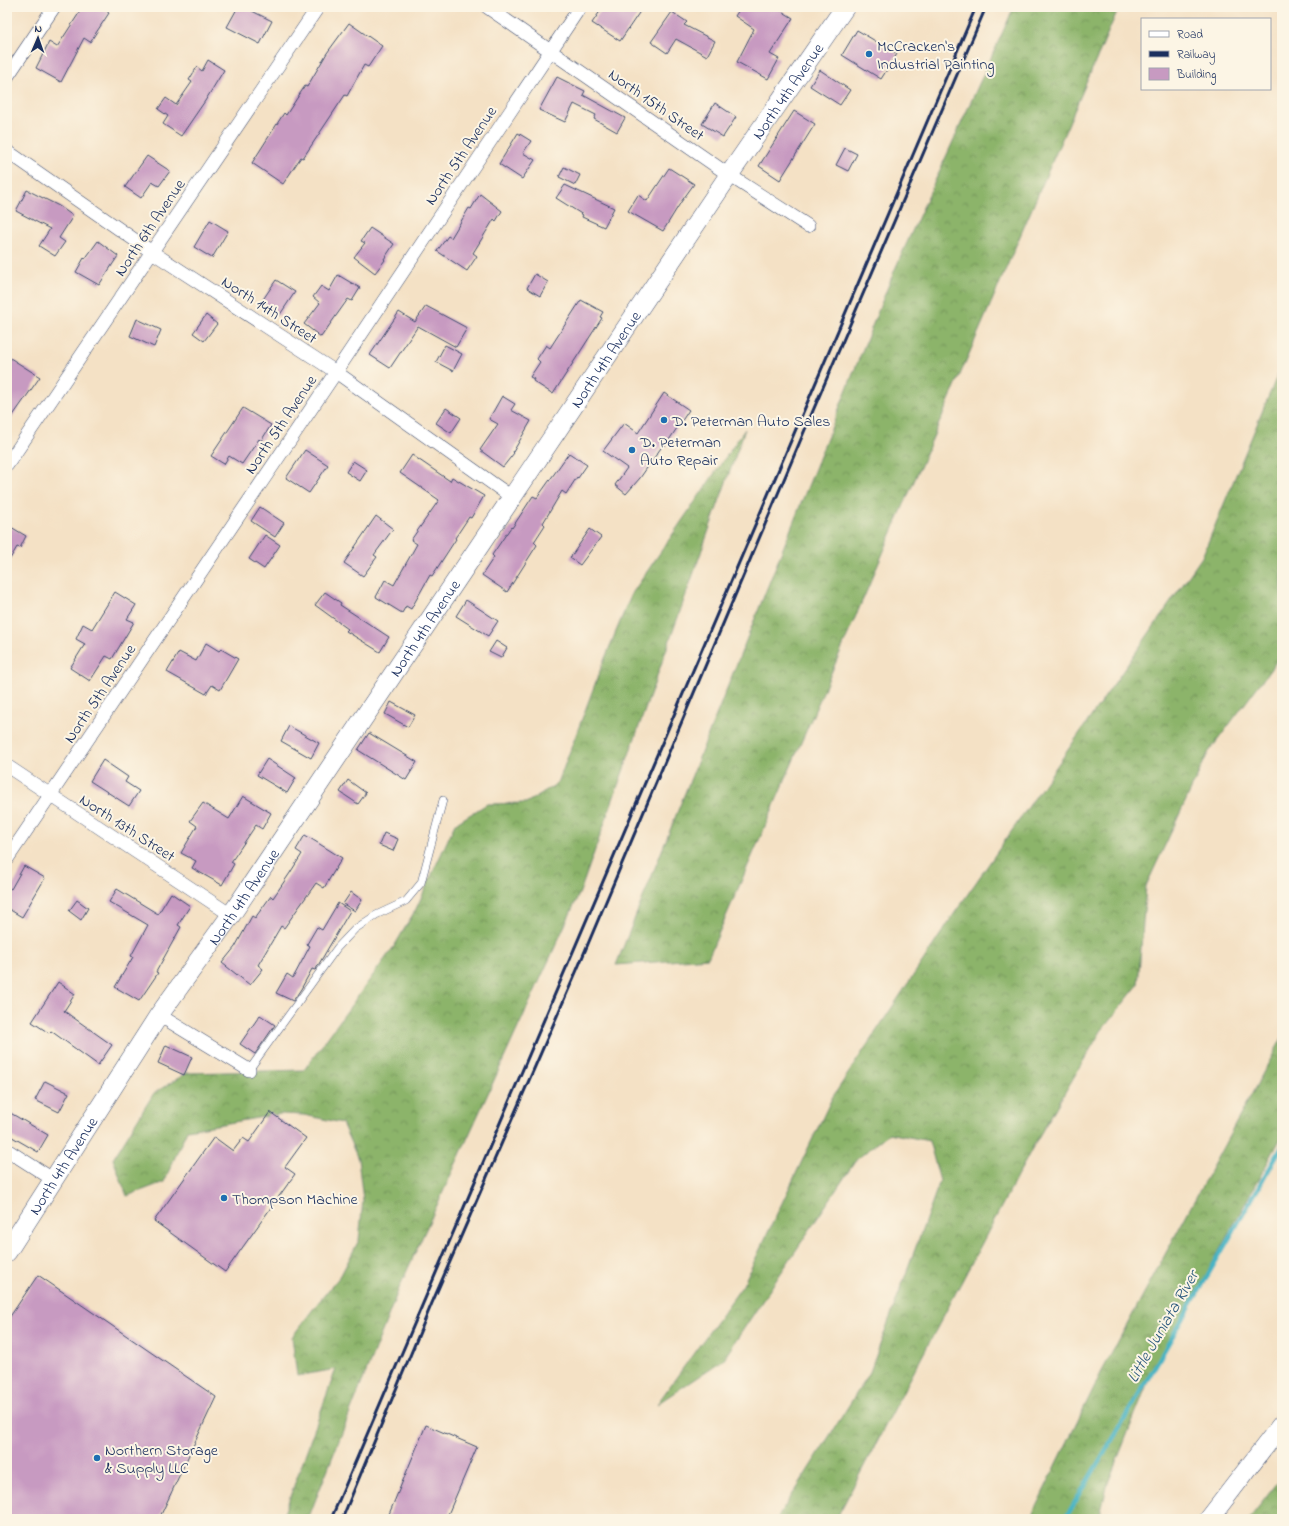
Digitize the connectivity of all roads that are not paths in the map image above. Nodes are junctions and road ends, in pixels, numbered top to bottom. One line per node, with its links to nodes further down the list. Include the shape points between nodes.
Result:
1 (54, 7): 7 (street)
2 (318, 7): 11 (street, North 6th Avenue)
3 (487, 7): 6 (street, North 15th Street)
4 (580, 7): 6 (street, North 5th Avenue)
5 (845, 7): 9 (main road, North 4th Avenue)
6 (550, 50): 9 (street, North 15th Street); 12 (street, North 5th Avenue)
7 (7, 77)
8 (7, 150): 11 (street, North 14th Street)
9 (729, 175): 10 (street, North 15th Street); 14 (main road, North 4th Avenue)
10 (808, 226)
11 (152, 252): 12 (street, North 14th Street); 13 (street, North 6th Avenue)
12 (336, 372): 14 (street, North 14th Street); 16 (street, North 5th Avenue)
13 (7, 466)
14 (513, 498): 19 (main road, North 4th Avenue)
15 (7, 766): 16 (street, North 13th Street)
16 (50, 796): 18 (street, North 5th Avenue); 19 (street, North 13th Street)
17 (443, 800): 21 (lane, via 421,883 406,901 376,914 355,929 338,948)
18 (7, 859)
19 (231, 915): 20 (main road, North 4th Avenue)
20 (160, 1015): 21 (street); 23 (main road, North 4th Avenue)
21 (249, 1070)
22 (7, 1150): 23 (street)
23 (54, 1180): 24 (main road, North 4th Avenue)
24 (7, 1252)
25 (1282, 1424): 26 (main road)
26 (1209, 1519)

